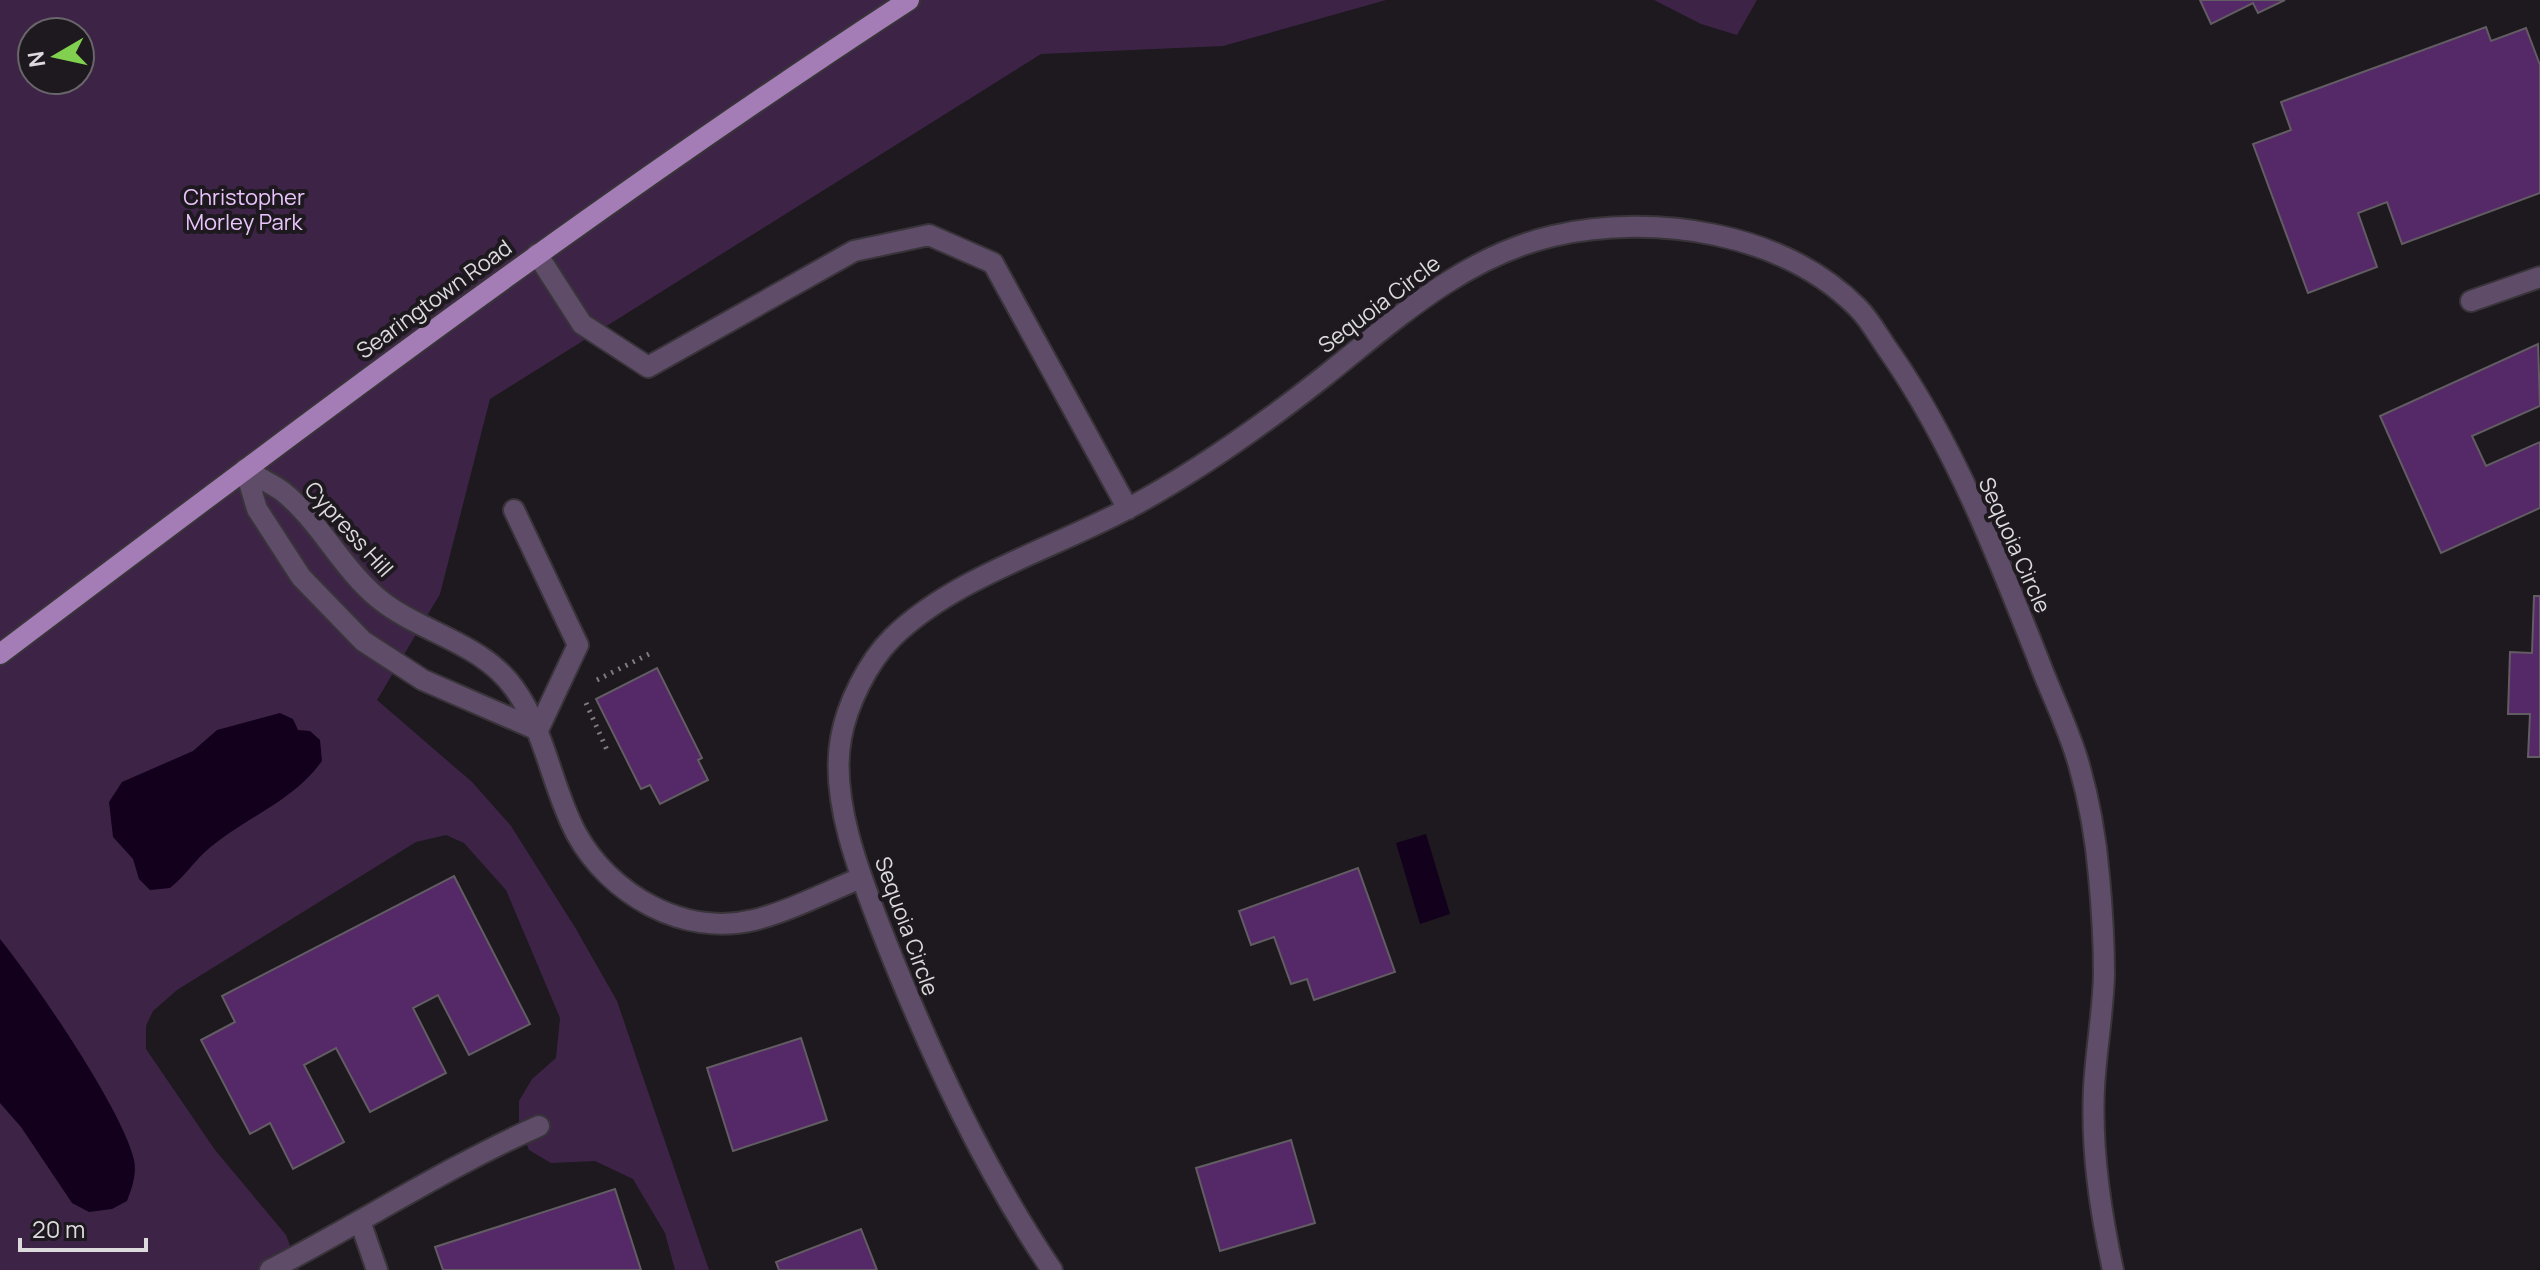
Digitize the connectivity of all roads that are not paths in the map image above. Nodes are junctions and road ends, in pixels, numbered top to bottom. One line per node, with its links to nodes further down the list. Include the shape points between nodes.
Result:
1 (909, 0): 2 (main road, Searingtown Road)
2 (537, 254): 5 (main road, Searingtown Road); 6 (street, via 582,324 648,367 854,251 929,235 993,263)
3 (2540, 277): 4 (street)
4 (2471, 301)
5 (245, 469): 8 (main road, Searingtown Road); 9 (street, Cypress Hill, via 283,492 350,573 379,599 494,666 514,688); 9 (street, via 257,509 301,577 363,641 423,680)
6 (1128, 509): 10 (street, Sequoia Circle, via 951,596 887,643 850,706 841,738 842,798); 16 (street, Sequoia Circle, via 1272,416 1389,321 1464,270 1548,237 1618,226 1682,230 1748,244 1810,270 1860,309 1924,402 2001,565 2079,763 2099,871 2104,975 2094,1093 2097,1193)
7 (514, 510): 9 (street, via 578,645)
8 (0, 654)
9 (538, 730): 10 (street, Cypress Hill, via 576,832 602,870 656,909 705,922 752,920)
10 (861, 878): 15 (street, Sequoia Circle, via 925,1039 973,1137)
11 (539, 1126): 12 (street, via 457,1164)
12 (361, 1224): 13 (street); 14 (street)
13 (270, 1270)
14 (377, 1270)
15 (1052, 1270)
16 (2113, 1270)

